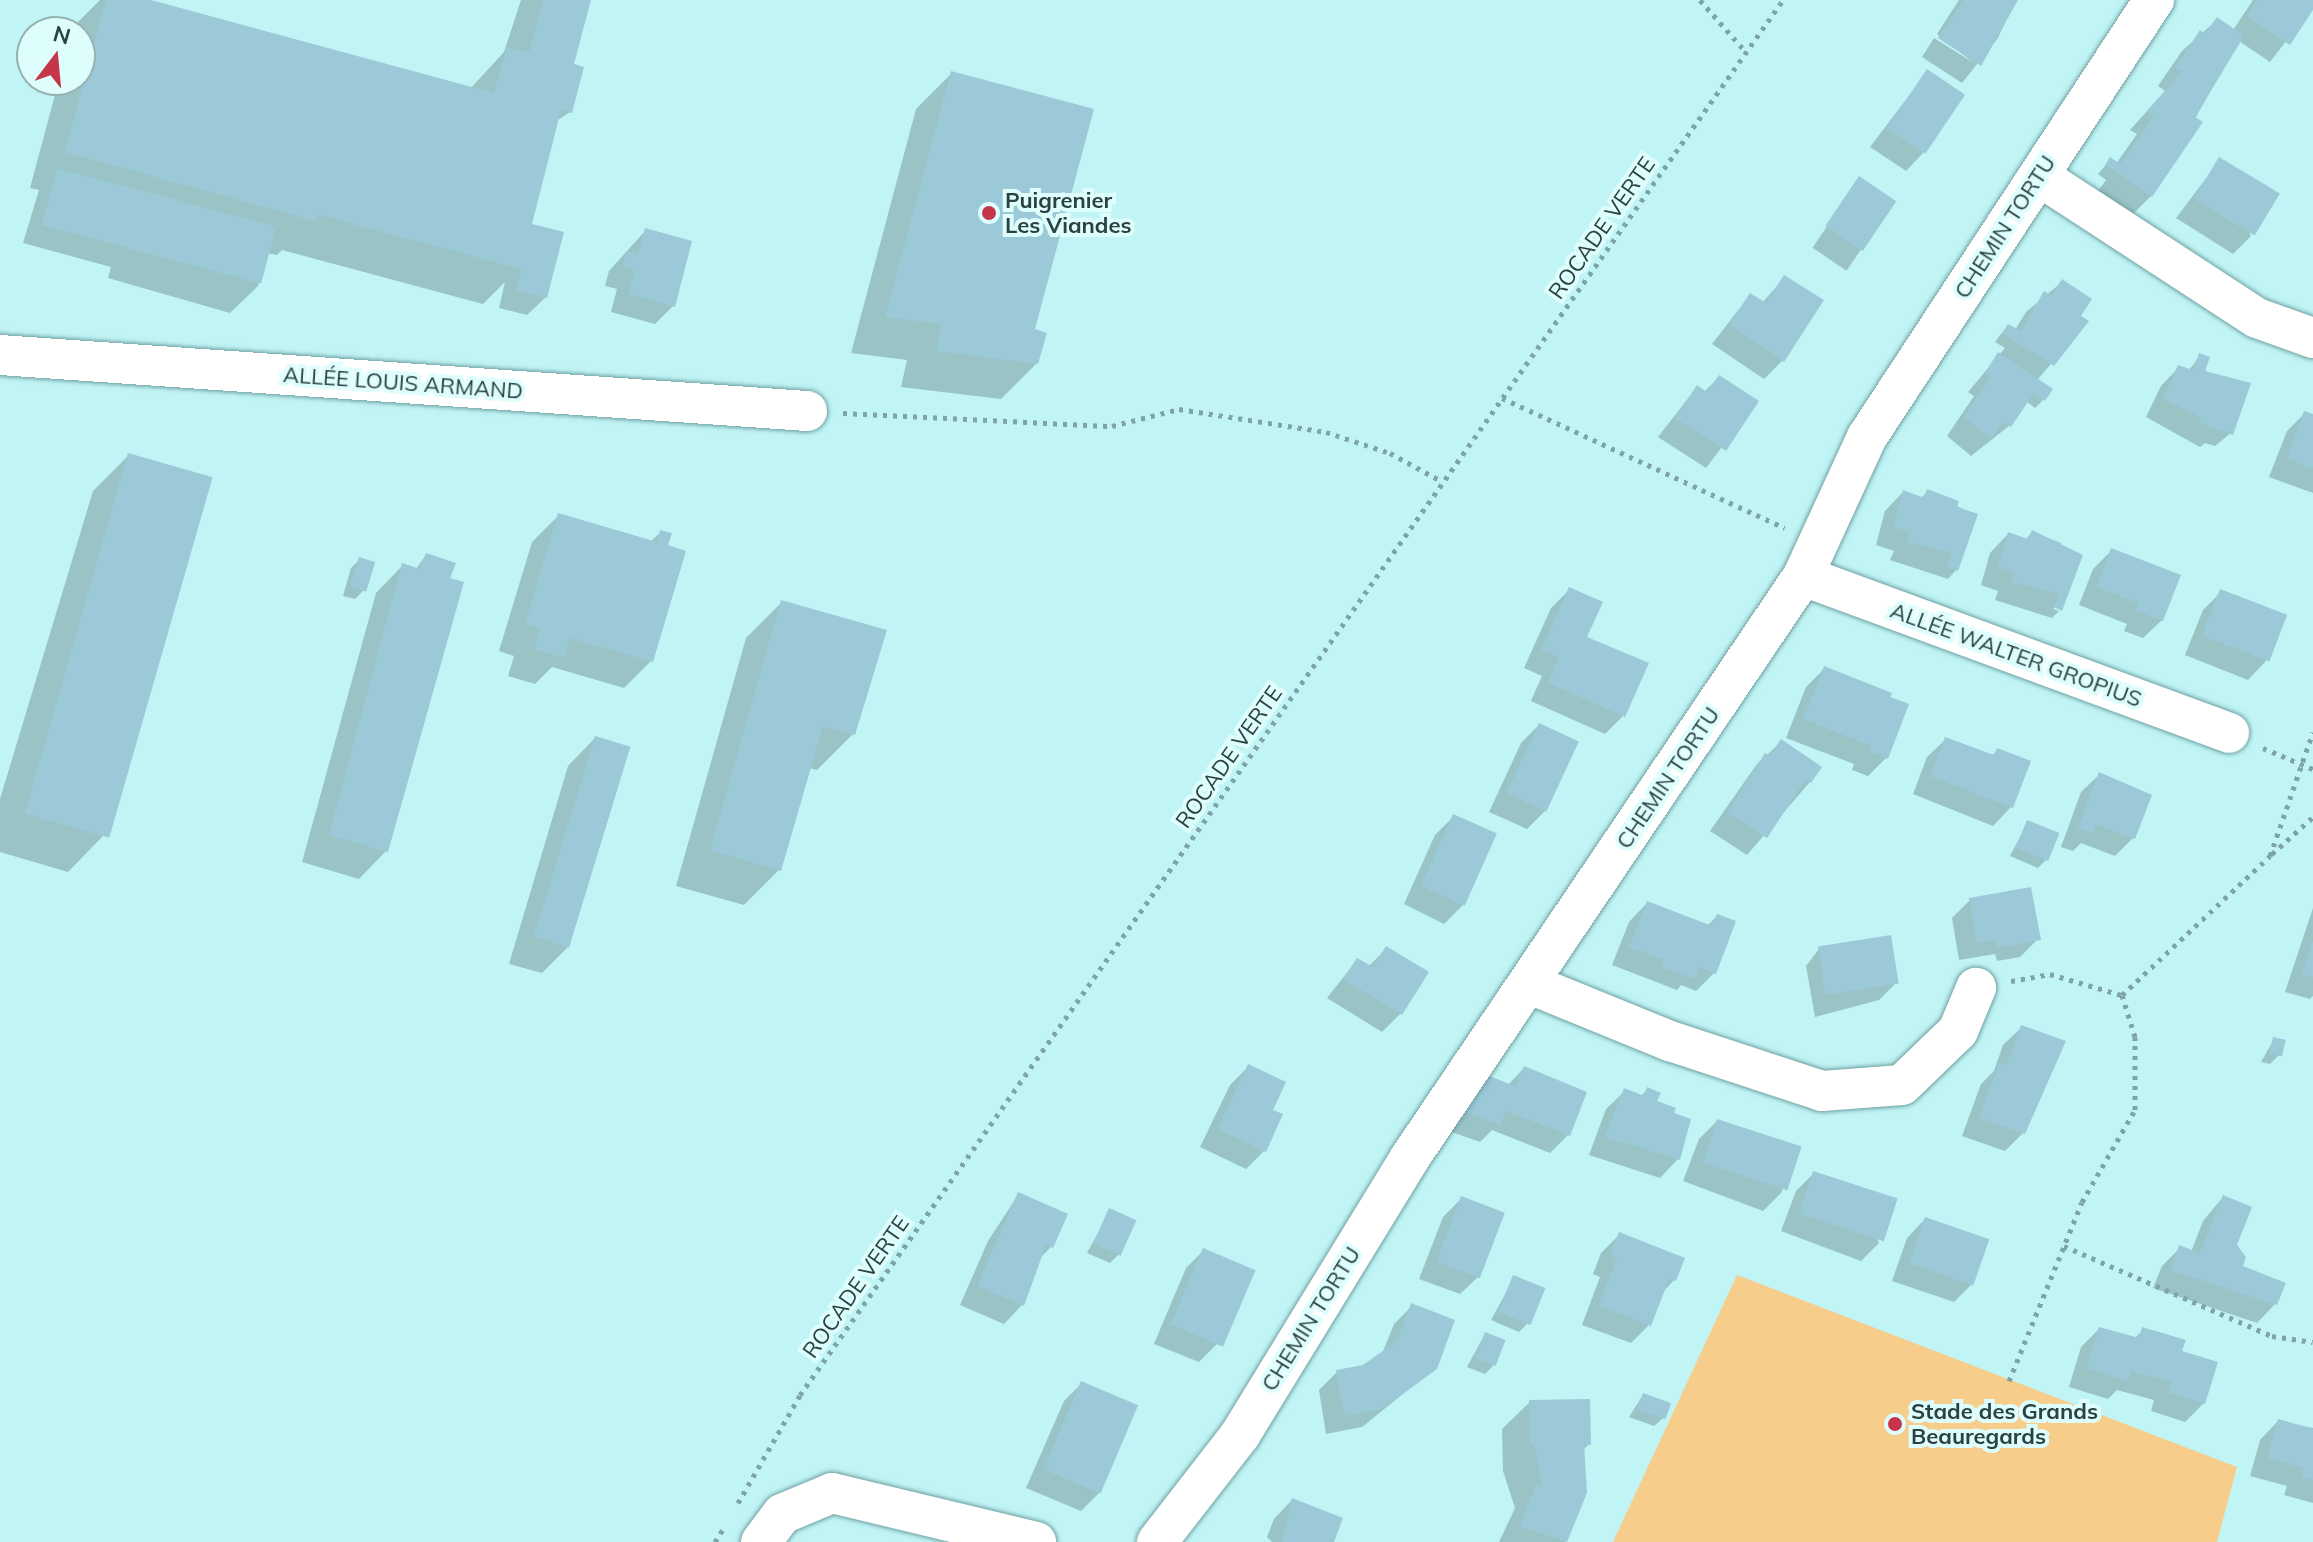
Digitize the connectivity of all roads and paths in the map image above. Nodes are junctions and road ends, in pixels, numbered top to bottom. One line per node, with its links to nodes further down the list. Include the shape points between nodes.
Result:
1 (1700, 0): 4 (path)
2 (1783, 0): 4 (path, ROCADE VERTE)
3 (2154, 0): 5 (street, CHEMIN TORTU)
4 (1746, 52): 8 (path, ROCADE VERTE)
5 (2039, 176): 6 (street, via 2257,318); 11 (street, CHEMIN TORTU, via 1867,437)
6 (2313, 338)
7 (0, 355): 9 (street, ALLÉE LOUIS ARMAND)
8 (1502, 398): 10 (path, ROCADE VERTE); 11 (path)
9 (807, 411): 10 (path, via 1112,426 1179,409 1326,432 1390,453)
10 (1443, 482): 24 (path, ROCADE VERTE, via 800,1395)
11 (1811, 560): 13 (street, ALLÉE WALTER GROPIUS); 18 (street, CHEMIN TORTU)
12 (2313, 732): 14 (path)
13 (2229, 733): 14 (path)
14 (2300, 764): 15 (path); 17 (path)
15 (2313, 769)
16 (2313, 817): 17 (path)
17 (2270, 856): 20 (path)
18 (1530, 984): 19 (street, via 1670,1041 1822,1091 1902,1085 1958,1031); 27 (street, CHEMIN TORTU, via 1409,1159 1240,1435)
19 (1976, 988): 20 (path, via 2050,974)
20 (2122, 995): 21 (path, via 2135,1037 2135,1110 2082,1202)
21 (2064, 1246): 22 (path, via 2272,1336); 23 (path)
22 (2313, 1342)
23 (2009, 1381)
24 (715, 1542)
25 (761, 1542): 26 (street, via 782,1514 832,1493)
26 (1036, 1542)
27 (1157, 1542)

